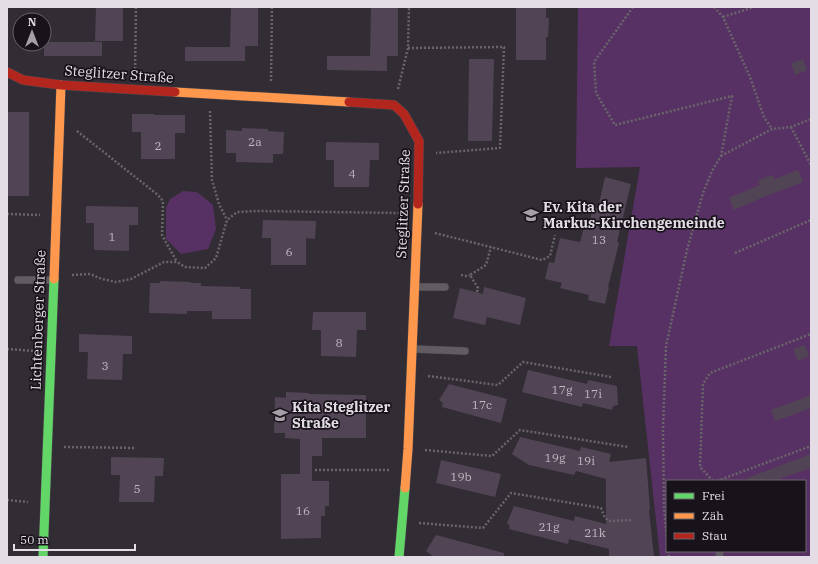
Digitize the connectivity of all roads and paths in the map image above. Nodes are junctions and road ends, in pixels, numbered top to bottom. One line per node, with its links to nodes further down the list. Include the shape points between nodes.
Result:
1 (136, 7): 11 (path)
2 (272, 7): 13 (path)
3 (409, 7): 8 (path)
4 (633, 7): 20 (path, via 594,62 596,93 615,125 732,96)
5 (714, 7): 7 (path)
6 (754, 7): 7 (path)
7 (723, 17): 18 (path, via 750,77 764,117)
8 (408, 48): 14 (path); 19 (path, via 504,47 500,148)
9 (7, 72): 10 (street, Steglitzer Straße, via 23,80)
10 (61, 85): 11 (street, Steglitzer Straße); 15 (street, Lichtenberger Straße)
11 (135, 89): 12 (street, Steglitzer Straße)
12 (210, 94): 13 (street, Steglitzer Straße); 25 (path, via 212,180)
13 (271, 98): 14 (street, Steglitzer Straße)
14 (394, 105): 19 (street, Steglitzer Straße, via 404,114 419,141)
15 (60, 118): 24 (street, Lichtenberger Straße); 31 (path, via 163,201 162,234)
16 (811, 119): 17 (path)
17 (791, 128): 18 (path); 21 (path)
18 (772, 129): 20 (path)
19 (419, 154): 22 (street, Steglitzer Straße)
20 (721, 156): 57 (path, via 703,193 687,250 666,346 663,428)
21 (811, 165)
22 (417, 213): 25 (path, via 258,211 237,212); 27 (street, Steglitzer Straße)
23 (7, 214): 24 (path)
24 (56, 215): 35 (street, Lichtenberger Straße)
25 (227, 220): 31 (path, via 216,258 205,268 185,267)
26 (811, 220): 30 (path)
27 (417, 228): 29 (path); 36 (street, Steglitzer Straße)
28 (555, 234): 29 (path, via 550,256 542,260)
29 (491, 247): 33 (path, via 486,265)
30 (735, 253)
31 (177, 262): 35 (path, via 164,262 131,279 116,282 90,274)
32 (461, 275): 33 (path)
33 (470, 275): 38 (path, via 478,288)
34 (18, 280): 35 (lane)
35 (54, 280): 43 (street, Lichtenberger Straße)
36 (415, 287): 37 (lane); 41 (street, Steglitzer Straße)
37 (445, 287)
38 (477, 292)
39 (811, 334): 53 (path, via 710,373 703,384 700,467)
40 (7, 349): 43 (path)
41 (412, 349): 42 (lane); 44 (street, Steglitzer Straße)
42 (465, 351)
43 (51, 353): 46 (street, Lichtenberger Straße)
44 (412, 374): 45 (path, via 498,385 523,362); 50 (street, Steglitzer Straße)
45 (611, 377)
46 (48, 446): 49 (path); 58 (street, Lichtenberger Straße)
47 (811, 446): 54 (path)
48 (628, 447): 50 (path, via 520,430 492,456)
49 (135, 448)
50 (408, 449): 52 (street, Steglitzer Straße)
51 (316, 470): 52 (path)
52 (407, 471): 56 (street, Steglitzer Straße)
53 (712, 480)
54 (720, 480)
55 (632, 520): 56 (path, via 610,521 605,518 601,508 511,493 484,528)
56 (402, 521): 59 (street, Steglitzer Straße)
57 (666, 529)
58 (43, 557)
59 (399, 557)

